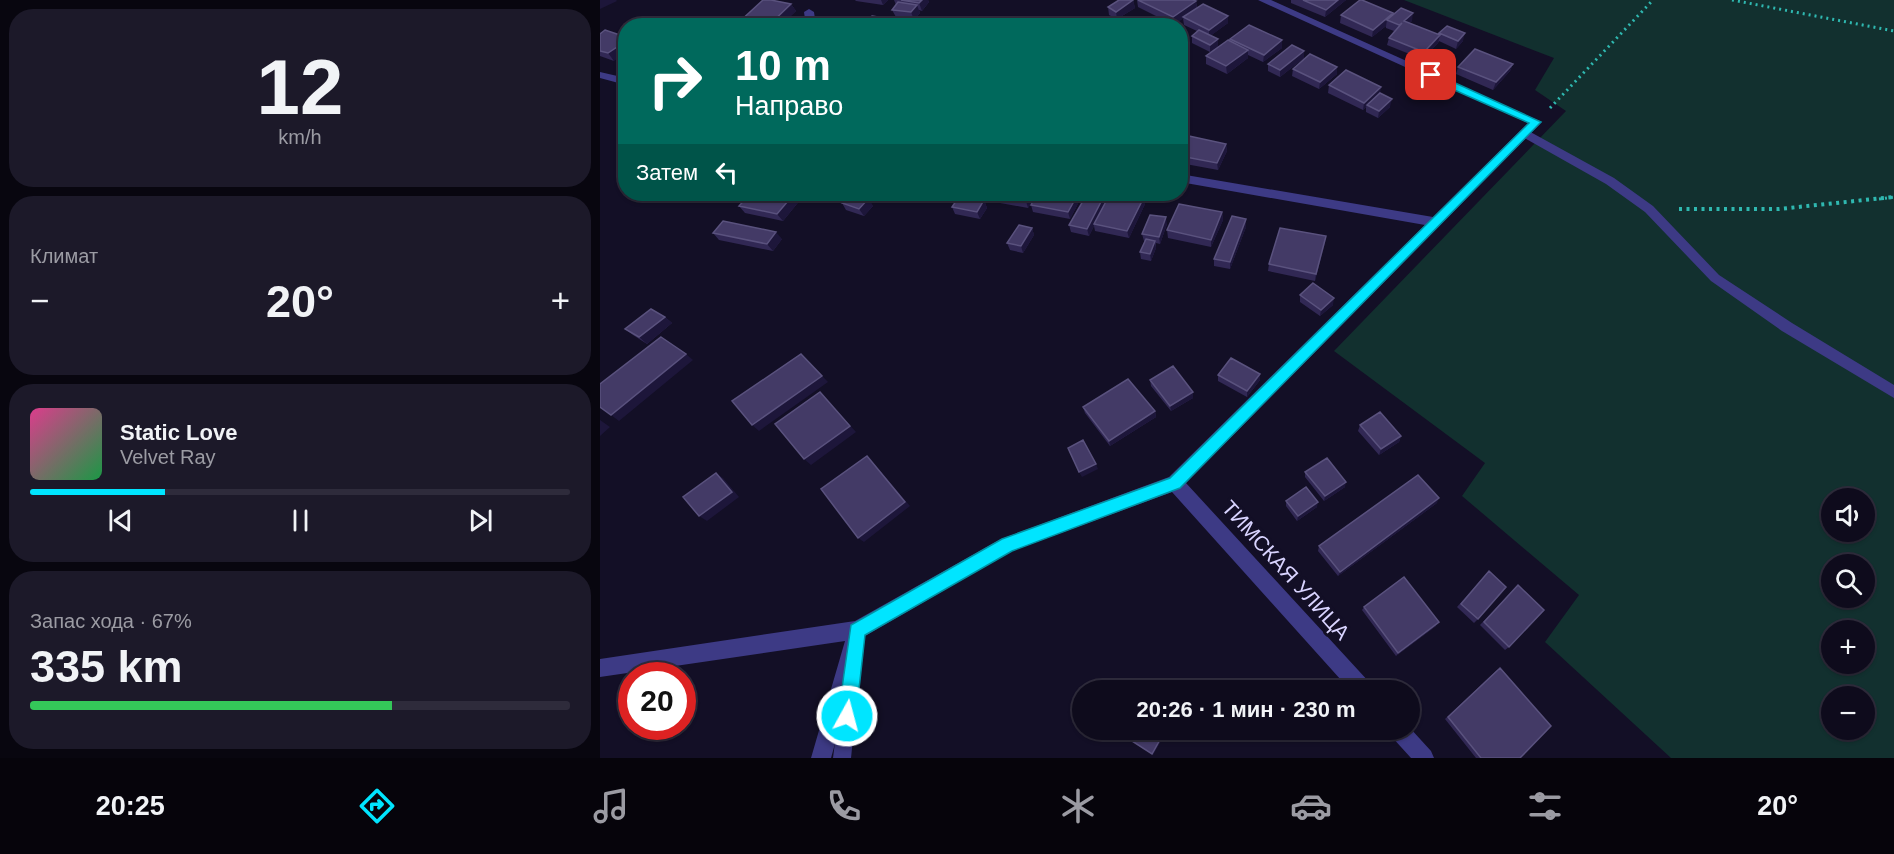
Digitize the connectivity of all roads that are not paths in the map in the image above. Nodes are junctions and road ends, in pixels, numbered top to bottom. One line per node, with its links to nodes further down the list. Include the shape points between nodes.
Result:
1 (1263, 0): 6 (street, via 1536,122)
2 (809, 12): 3 (street)
3 (810, 18)
4 (600, 75): 5 (street)
5 (618, 80)
6 (1525, 133): 8 (street); 9 (lane, via 1610,180 1649,209 1715,278)
7 (1188, 179): 8 (street)
8 (1437, 222): 10 (street)
9 (1894, 392)
10 (1175, 483): 11 (street, via 1007,545); 13 (street, ТИМСКАЯ УЛИЦА)
11 (857, 630): 12 (street); 15 (street); 16 (lane)
12 (600, 668)
13 (1354, 680)
14 (1408, 740): 17 (street)
15 (821, 758)
16 (842, 758)
17 (1424, 758)

